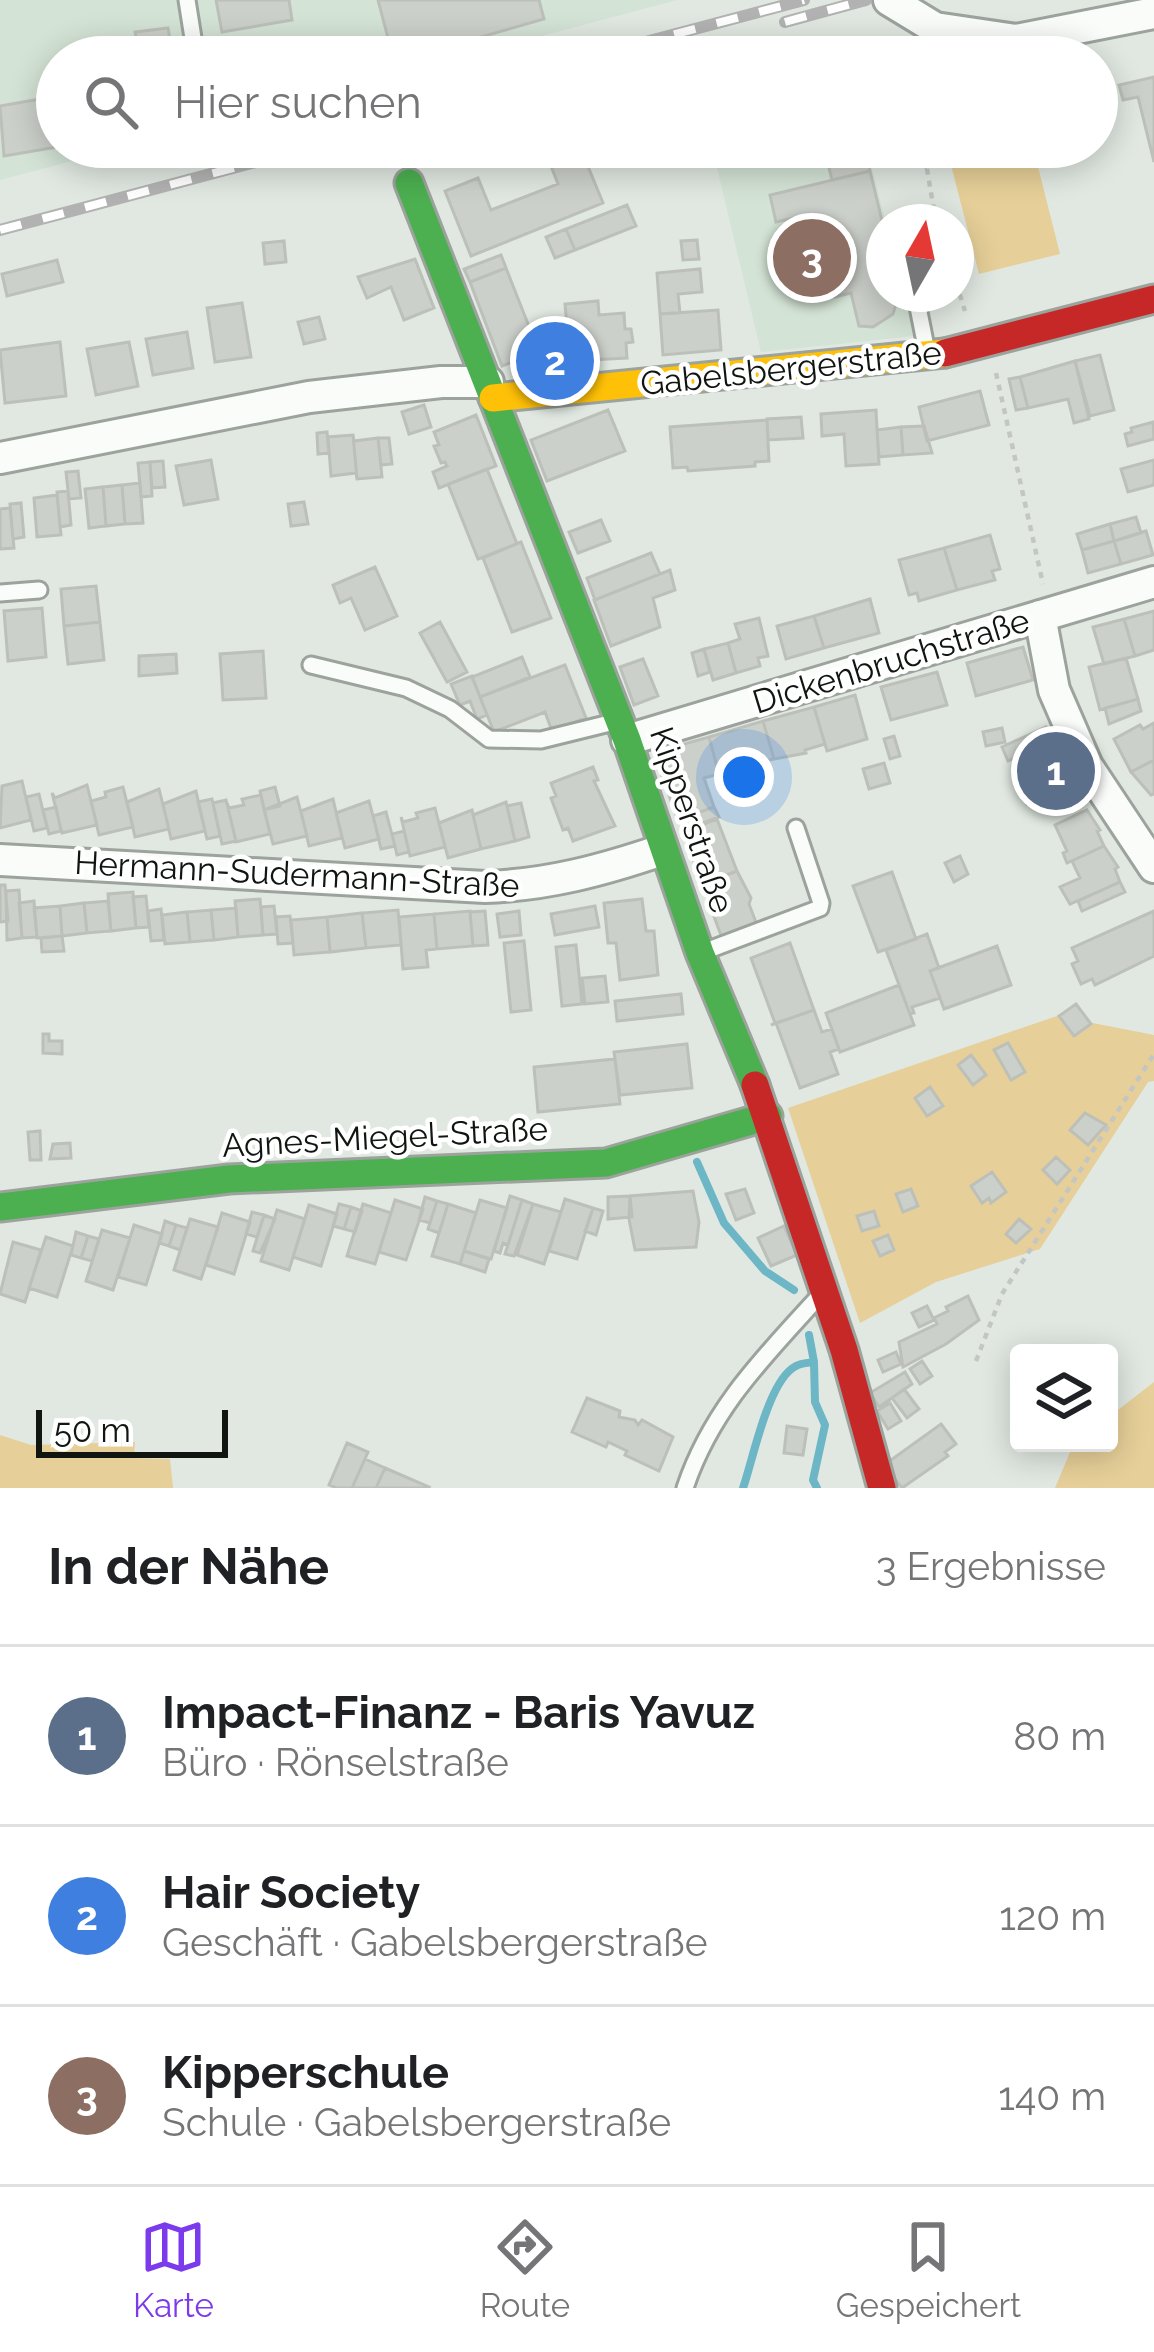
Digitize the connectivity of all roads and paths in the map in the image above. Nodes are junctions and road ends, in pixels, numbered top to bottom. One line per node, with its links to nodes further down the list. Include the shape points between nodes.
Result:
1 (187, 0): 4 (lane)
2 (889, 0): 5 (street, via 935,28)
3 (1154, 13): 6 (street)
4 (193, 36)
5 (989, 36)
6 (1036, 36)
7 (929, 168): 9 (path)
8 (410, 183): 14 (street, Kipperstraße)
9 (933, 204)
10 (1154, 299): 12 (street, Gabelsbergerstraße)
11 (919, 312): 12 (lane)
12 (928, 357): 14 (street, Gabelsbergerstraße)
13 (998, 382): 19 (path)
14 (490, 390): 15 (street, Gabelsbergerstraße, via 441,382 309,397); 21 (street, Kipperstraße)
15 (0, 458)
16 (1154, 582): 19 (street, Dickenbruchstraße)
17 (39, 590): 18 (lane)
18 (0, 593)
19 (1042, 604): 21 (street, Dickenbruchstraße); 25 (street, via 1054,690 1087,766)
20 (310, 665): 21 (lane, via 406,688 489,739)
21 (623, 730): 23 (street, Kipperstraße)
22 (796, 828): 26 (lane, via 820,908)
23 (662, 850): 24 (street, Hermann-Sudermann-Straße, via 536,886 485,887); 26 (street, Kipperstraße)
24 (0, 860)
25 (1154, 867)
26 (700, 953): 30 (street, Kipperstraße)
27 (1154, 1054): 28 (path)
28 (1145, 1072): 29 (path); 33 (path, via 1002,1294)
29 (1154, 1077)
30 (768, 1116): 31 (street, Agnes-Miegel-Straße, via 606,1163 229,1179); 32 (street, Kipperstraße)
31 (0, 1207)
32 (824, 1290): 34 (lane, via 730,1394); 35 (street, Kipperstraße)
33 (976, 1361)
34 (685, 1488)
35 (882, 1488)

